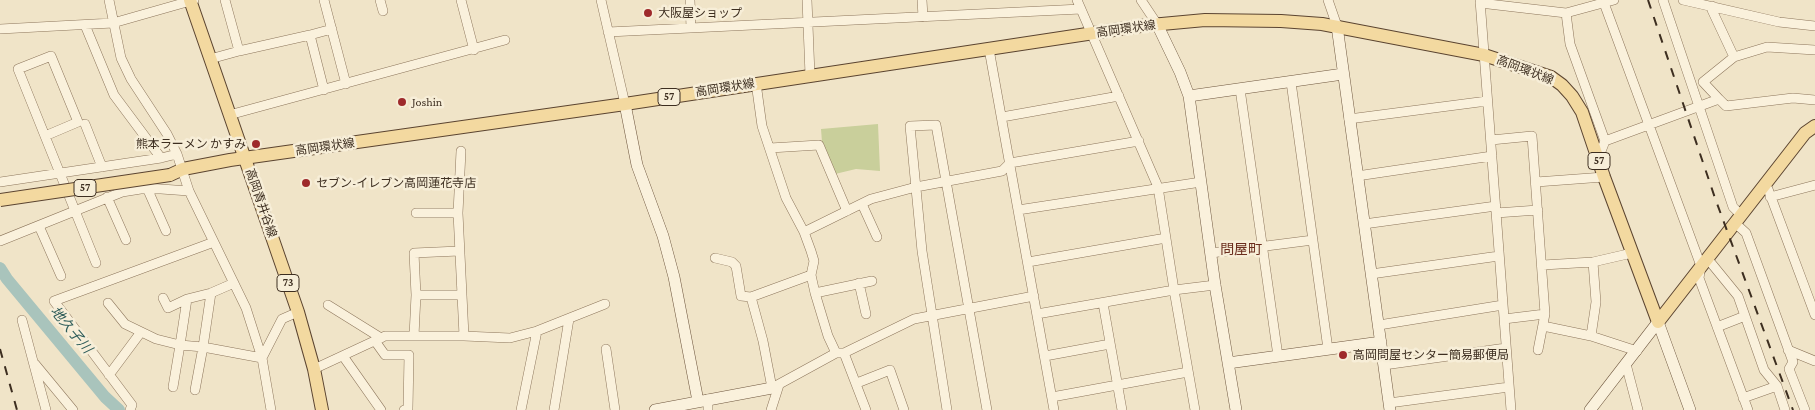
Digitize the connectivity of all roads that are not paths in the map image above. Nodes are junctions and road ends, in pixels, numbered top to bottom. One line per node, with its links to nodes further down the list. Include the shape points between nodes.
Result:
1 (108, 0): 24 (street)
2 (192, 0): 24 (street); 42 (main road, 高岡青井谷線 / 73)
3 (225, 0): 39 (street)
4 (324, 0): 31 (street)
5 (380, 0): 20 (street)
6 (461, 0): 37 (street)
7 (601, 0): 32 (street)
8 (690, 0): 30 (street)
9 (807, 0): 23 (street)
10 (922, 0): 22 (street)
11 (1141, 0): 25 (street)
12 (1328, 0): 27 (street)
13 (1614, 0): 17 (street)
14 (1663, 0): 56 (street)
15 (1683, 0): 19 (street)
16 (1480, 1): 21 (street); 40 (street)
17 (1604, 3): 21 (street); 61 (street)
18 (1079, 4): 22 (street); 33 (street)
19 (1712, 6): 28 (street, via 1779,22); 41 (street)
20 (382, 11)
21 (1566, 13): 66 (street, via 1570,44)
22 (923, 17): 23 (street)
23 (808, 22): 30 (street); 44 (street)
24 (113, 23): 26 (street); 69 (street, via 131,79)
25 (1157, 24): 27 (main road, 高岡環状線 / 57, via 1205,20); 33 (main road, 高岡環状線 / 57); 51 (street)
26 (85, 25): 29 (street); 75 (street, via 114,95)
27 (1337, 26): 40 (main road, 高岡環状線 / 57); 43 (street)
28 (1815, 26)
29 (0, 28)
30 (691, 28): 32 (street)
31 (332, 29): 34 (street); 47 (street)
32 (608, 32): 55 (street)
33 (1092, 34): 36 (main road, 高岡環状線 / 57); 50 (street)
34 (310, 35): 39 (street); 49 (street)
35 (505, 40): 37 (street)
36 (989, 49): 44 (main road, 高岡環状線 / 57); 58 (street)
37 (474, 50): 47 (street)
38 (1815, 50): 41 (street, via 1767,47)
39 (238, 51): 42 (street)
40 (1484, 55): 53 (street); 72 (main road, 高岡環状線 / 57, via 1551,77 1562,85 1582,112)
41 (1734, 57): 52 (street, via 1703,82)
42 (210, 60): 57 (main road, 高岡青井谷線 / 73)
43 (1344, 74): 45 (street); 59 (street)
44 (810, 75): 46 (main road, 高岡環状線 / 57)
45 (1291, 82): 48 (street); 109 (street)
46 (756, 83): 55 (main road, 高岡環状線 / 57); 67 (street, via 762,126)
47 (346, 84): 49 (street)
48 (1240, 89): 51 (street); 112 (street)
49 (324, 90): 57 (street)
50 (1119, 96): 58 (street); 64 (street)
51 (1189, 96): 82 (street)
52 (1719, 99): 54 (street, via 1726,106 1793,98); 56 (street)
53 (1487, 100): 59 (street); 65 (street)
54 (1815, 100)
55 (625, 104): 71 (main road, 高岡環状線 / 57); 197 (street, via 637,165 663,236)
56 (1699, 107): 61 (street); 101 (street)
57 (229, 115): 71 (main road, 高岡青井谷線 / 73)
58 (1002, 116): 73 (street)
59 (1349, 119): 78 (street)
60 (85, 124): 74 (street)
61 (1648, 125): 66 (street); 120 (street)
62 (1815, 126): 90 (main road, via 1805,133)
63 (45, 136): 63 (street, via 18,69 51,56 78,122); 77 (street)
64 (1139, 140): 73 (street); 86 (street)
65 (1491, 140): 70 (street); 83 (street, via 1532,136)
66 (1605, 140): 72 (street)
67 (770, 148): 98 (street, via 819,145); 105 (street, via 786,198)
68 (461, 151): 100 (street)
69 (177, 154): 75 (street); 76 (street)
70 (1492, 156): 78 (street); 94 (street)
71 (246, 158): 76 (main road, 高岡環状線 / 57); 145 (main road, 高岡青井谷線 / 73)
72 (1598, 159): 79 (main road, 高岡環状線 / 57)
73 (1010, 163): 81 (street, via 1002,171); 95 (street)
74 (102, 167): 75 (street); 77 (street)
75 (166, 167): 76 (main road, 高岡環状線 / 57); 89 (main road, 高岡環状線 / 57); 92 (main road, 高岡環状線 / 57, bridge)
76 (183, 169): 88 (street)
77 (60, 173): 80 (street); 97 (street)
78 (1357, 176): 102 (street)
79 (1604, 176): 83 (street); 115 (main road, 高岡環状線 / 57)
80 (0, 182)
81 (947, 182): 85 (street); 85 (street, via 936,125 910,126); 144 (street)
82 (1201, 182): 86 (street); 114 (street)
83 (1536, 182): 96 (street)
84 (1815, 185): 90 (street)
85 (916, 187): 93 (street); 150 (street)
86 (1158, 187): 95 (street); 107 (street)
87 (147, 188): 88 (street); 91 (street); 104 (street)
88 (189, 190): 111 (street)
89 (0, 192)
90 (1767, 192): 101 (main road); 149 (street)
91 (108, 197): 97 (street); 108 (street)
92 (0, 200)
93 (862, 204): 98 (street); 106 (street)
94 (1496, 209): 96 (street); 102 (street); 116 (street)
95 (1018, 210): 118 (street)
96 (1538, 210): 122 (street)
97 (75, 211): 103 (street); 121 (street)
98 (847, 211): 105 (street)
99 (416, 213): 100 (street)
100 (458, 213): 113 (street)
101 (1738, 219): 120 (main road); 173 (street)
102 (1364, 224): 123 (street)
103 (39, 226): 110 (street); 125 (street)
104 (166, 231)
105 (804, 232): 124 (street, via 814,261)
106 (877, 237)
107 (1166, 238): 118 (street); 130 (street)
108 (126, 240)
109 (1313, 240): 112 (street); 171 (street)
110 (0, 241)
111 (214, 242): 127 (street); 187 (street, via 54,301)
112 (1262, 247): 114 (street); 178 (street)
113 (460, 251): 133 (street, via 414,253); 134 (street)
114 (1211, 253): 129 (street)
115 (1632, 253): 119 (street); 155 (main road, 高岡環状線 / 57)
116 (1499, 256): 123 (street); 143 (street)
117 (715, 258): 135 (street, via 736,266 741,296)
118 (1028, 262): 136 (street)
119 (1593, 262): 122 (street); 163 (street, via 1596,302)
120 (1704, 262): 151 (street, via 1738,296); 155 (main road); 158 (street, via 1699,278)
121 (96, 263)
122 (1543, 265): 148 (street)
123 (1372, 274): 156 (street)
124 (810, 275): 132 (street); 135 (street)
125 (61, 276)
126 (872, 281): 128 (street)
127 (234, 283): 131 (street); 179 (street)
128 (859, 283): 132 (street); 146 (street)
129 (1215, 285): 130 (street); 182 (street)
130 (1174, 290): 139 (street); 186 (street)
131 (211, 293): 138 (street); 168 (street)
132 (814, 293): 175 (street, via 828,336)
133 (416, 295): 134 (street); 161 (street)
134 (462, 295): 162 (street)
135 (751, 296): 192 (street)
136 (1034, 296): 144 (street); 147 (street)
137 (163, 298): 138 (street, via 168,308)
138 (187, 299): 166 (street)
139 (1103, 302): 147 (street); 167 (street)
140 (108, 303): 160 (street, via 125,324)
141 (605, 304): 152 (street)
142 (328, 305): 164 (street)
143 (1503, 305): 153 (street); 156 (street)
144 (969, 309): 150 (street); 214 (street)
145 (298, 312): 179 (street, via 282,319); 185 (main road, 高岡青井谷線 / 73)
146 (866, 314)
147 (1037, 314): 177 (street)
148 (1545, 314): 153 (street); 157 (street)
149 (1815, 315)
150 (932, 316): 175 (street, via 914,318); 213 (street)
151 (1745, 316): 158 (street); 191 (street, via 1764,370)
152 (568, 319): 159 (street); 208 (street)
153 (1504, 319): 170 (street)
154 (22, 320): 180 (street)
155 (1658, 322): 174 (street); 222 (street)
156 (1378, 325): 165 (street)
157 (1543, 326): 163 (street); 172 (street)
158 (1717, 327): 196 (street)
159 (537, 331): 162 (street, via 510,338); 207 (street)
160 (141, 332): 166 (street); 187 (street)
161 (414, 336): 162 (street); 164 (street, via 385,336)
162 (464, 336)
163 (1591, 336): 174 (street)
164 (378, 340): 176 (street); 206 (street, via 385,355 409,355 408,409)
165 (1380, 342): 171 (street); 184 (street)
166 (180, 344): 168 (street); 190 (street)
167 (1110, 344): 177 (street); 189 (street)
168 (203, 347): 179 (street); 194 (street)
169 (606, 348): 209 (street)
170 (1506, 348): 184 (street); 193 (street)
171 (1328, 349): 178 (street)
172 (1538, 350)
173 (1788, 350): 181 (street); 225 (street, via 1792,362 1789,369)
174 (1637, 351): 183 (street)
175 (840, 353): 188 (street); 192 (street)
176 (343, 356): 185 (street); 205 (street)
177 (1044, 356): 195 (street)
178 (1278, 356): 182 (street)
179 (262, 358): 203 (street)
180 (33, 361): 200 (street); 201 (street)
181 (1815, 362)
182 (1228, 363): 218 (street)
183 (1626, 364): 220 (street); 221 (street)
184 (1384, 365): 198 (street)
185 (314, 369): 204 (main road, 高岡青井谷線 / 73)
186 (1188, 372): 189 (street); 217 (street)
187 (109, 375): 202 (street, via 132,405)
188 (857, 383): 211 (street); 212 (street, via 890,370)
189 (1117, 385): 195 (street); 216 (street)
190 (173, 386)
191 (1777, 386): 196 (street); 224 (street)
192 (776, 387): 197 (street); 210 (street)
193 (1509, 387): 198 (street); 219 (street)
194 (195, 390)
195 (1052, 397): 215 (street)
196 (1744, 398): 223 (street)
197 (705, 404): 199 (street)
198 (1389, 406)
199 (662, 409)
200 (46, 410)
201 (73, 410)
202 (130, 410)
203 (271, 410)
204 (322, 410)
205 (381, 410)
206 (404, 410)
207 (521, 410)
208 (554, 410)
209 (615, 410)
210 (771, 410)
211 (866, 410)
212 (904, 410)
213 (947, 410)
214 (987, 410)
215 (1054, 410)
216 (1122, 410)
217 (1195, 410)
218 (1236, 410)
219 (1511, 410)
220 (1590, 410)
221 (1638, 410)
222 (1690, 410)
223 (1748, 410)
224 (1785, 410)
225 (1805, 410)

